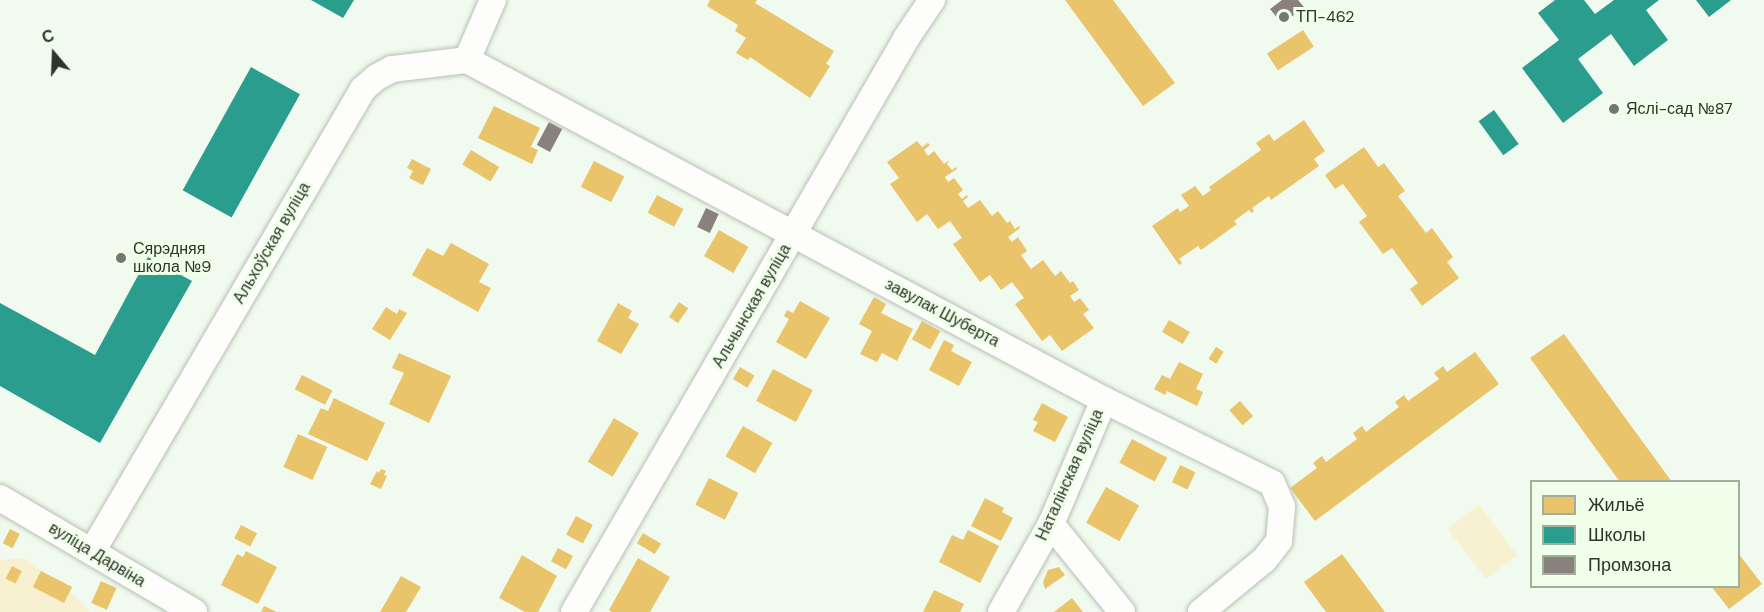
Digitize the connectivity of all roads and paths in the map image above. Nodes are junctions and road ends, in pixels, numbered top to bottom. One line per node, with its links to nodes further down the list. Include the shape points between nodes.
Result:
1 (493, 0): 3 (street)
2 (932, 0): 4 (street, Альчынская вуліца)
3 (467, 60): 4 (street, завулак Шуберта); 8 (street, Альхоўская вуліца, via 392,69 363,88)
4 (794, 234): 5 (street, завулак Шуберта); 11 (street, Альчынская вуліца)
5 (1104, 400): 7 (street, Наталінская вуліца); 14 (street, завулак Шуберта, via 1272,483 1282,507 1279,541 1264,560)
6 (0, 498): 8 (street, вуліца Дарвіна)
7 (1051, 524): 12 (street, Наталінская вуліца); 13 (street)
8 (93, 550): 9 (street, вуліца Дарвіна)
9 (168, 606): 10 (street, вуліца Дарвіна)
10 (194, 612)
11 (574, 612)
12 (1001, 612)
13 (1122, 612)
14 (1201, 612)

